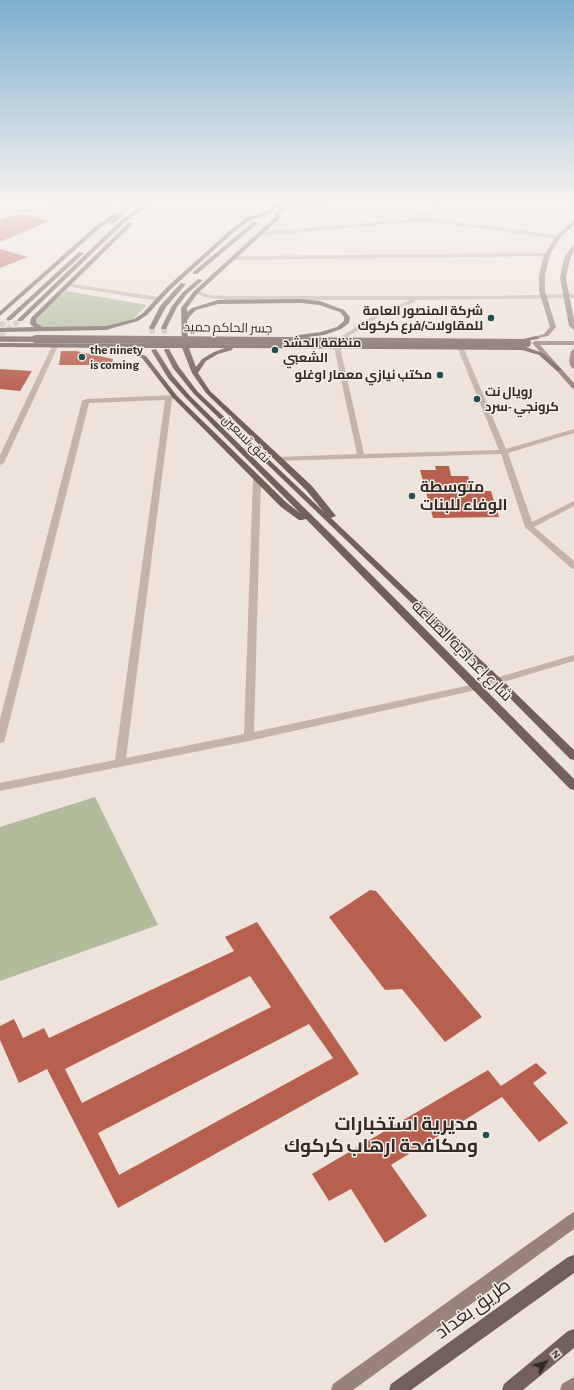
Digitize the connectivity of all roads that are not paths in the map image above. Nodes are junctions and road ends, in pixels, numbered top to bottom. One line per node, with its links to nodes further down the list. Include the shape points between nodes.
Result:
1 (53, 267): 18 (main road)
2 (64, 267): 19 (main road)
3 (75, 267): 20 (main road)
4 (86, 267): 11 (main road)
5 (193, 267): 17 (main road)
6 (203, 267): 22 (main road, via 163,306)
7 (214, 267): 23 (main road, via 185,293 174,307)
8 (224, 267): 12 (main road)
9 (544, 267): 15 (street, via 542,275)
10 (565, 267): 13 (street, via 563,278)
11 (67, 285): 17 (street); 26 (main road, via 33,319 33,324)
12 (196, 292): 16 (street, via 209,297 227,298); 21 (main road, via 184,308)
13 (566, 296): 14 (street); 15 (street); 24 (street)
14 (574, 296)
15 (544, 297): 16 (street); 31 (street, via 553,327 546,335)
16 (422, 298): 39 (street, via 373,318 344,337)
17 (158, 299): 26 (main road, via 145,314 120,326)
18 (0, 314)
19 (9, 319)
20 (20, 320)
21 (184, 321): 28 (main road, via 188,315 202,306 218,302 320,303 342,311 347,317 346,322 339,328 322,334); 37 (main road)
22 (152, 328)
23 (164, 328)
24 (574, 328)
25 (0, 330): 26 (main road)
26 (41, 330)
27 (0, 334): 28 (main road, جسر الحاكم حميد)
28 (300, 336): 31 (main road, جسر الحاكم حميد)
29 (0, 338): 31 (main road, جسر الحاكم حميد, bridge)
30 (574, 338): 31 (street)
31 (531, 341): 32 (street); 46 (street)
32 (574, 343)
33 (23, 344): 34 (main road); 36 (main road); 40 (main road)
34 (56, 344): 35 (main road); 54 (street)
35 (100, 344): 37 (main road); 49 (main road, via 144,357)
36 (0, 345)
37 (185, 346): 38 (main road); 47 (main road)
38 (241, 346): 39 (main road); 47 (main road, via 210,357 200,364)
39 (337, 347): 41 (main road); 52 (street)
40 (0, 349)
41 (461, 349): 46 (main road, via 535,350); 51 (street)
42 (154, 350): 59 (main road, نفق تسعين, via 170,377 188,397)
43 (167, 350): 58 (main road, نفق تسعين, via 176,368 196,393)
44 (574, 351): 45 (street)
45 (574, 367)
46 (559, 370): 48 (street)
47 (195, 373): 53 (main road, via 217,401)
48 (574, 387)
49 (172, 398): 55 (main road); 65 (street, via 86,401); 67 (street)
50 (574, 431): 51 (street)
51 (504, 452): 52 (street); 57 (street)
52 (361, 456): 53 (street)
53 (278, 459): 58 (main road, via 318,498)
54 (0, 463)
55 (256, 478): 59 (main road, via 284,505); 64 (street)
56 (574, 503): 57 (street)
57 (529, 527): 60 (street)
58 (341, 530): 62 (main road, شارع إعدادية الصناعة)
59 (329, 537): 63 (main road, شارع إعدادية الصناعة)
60 (574, 566)
61 (574, 658): 62 (street)
62 (499, 682): 63 (street); 66 (main road, شارع إعدادية الصناعة)
63 (476, 687): 64 (street); 68 (main road, شارع إعدادية الصناعة)
64 (249, 737): 67 (street)
65 (0, 739)
66 (574, 756)
67 (120, 763): 69 (street)
68 (574, 786)
69 (0, 788)
70 (574, 1220): 74 (street)
71 (574, 1263): 75 (main road, طريق بغداد)
72 (574, 1337): 76 (main road)
73 (574, 1385): 77 (street)
74 (340, 1390)
75 (397, 1390)
76 (510, 1390)
77 (568, 1390)

